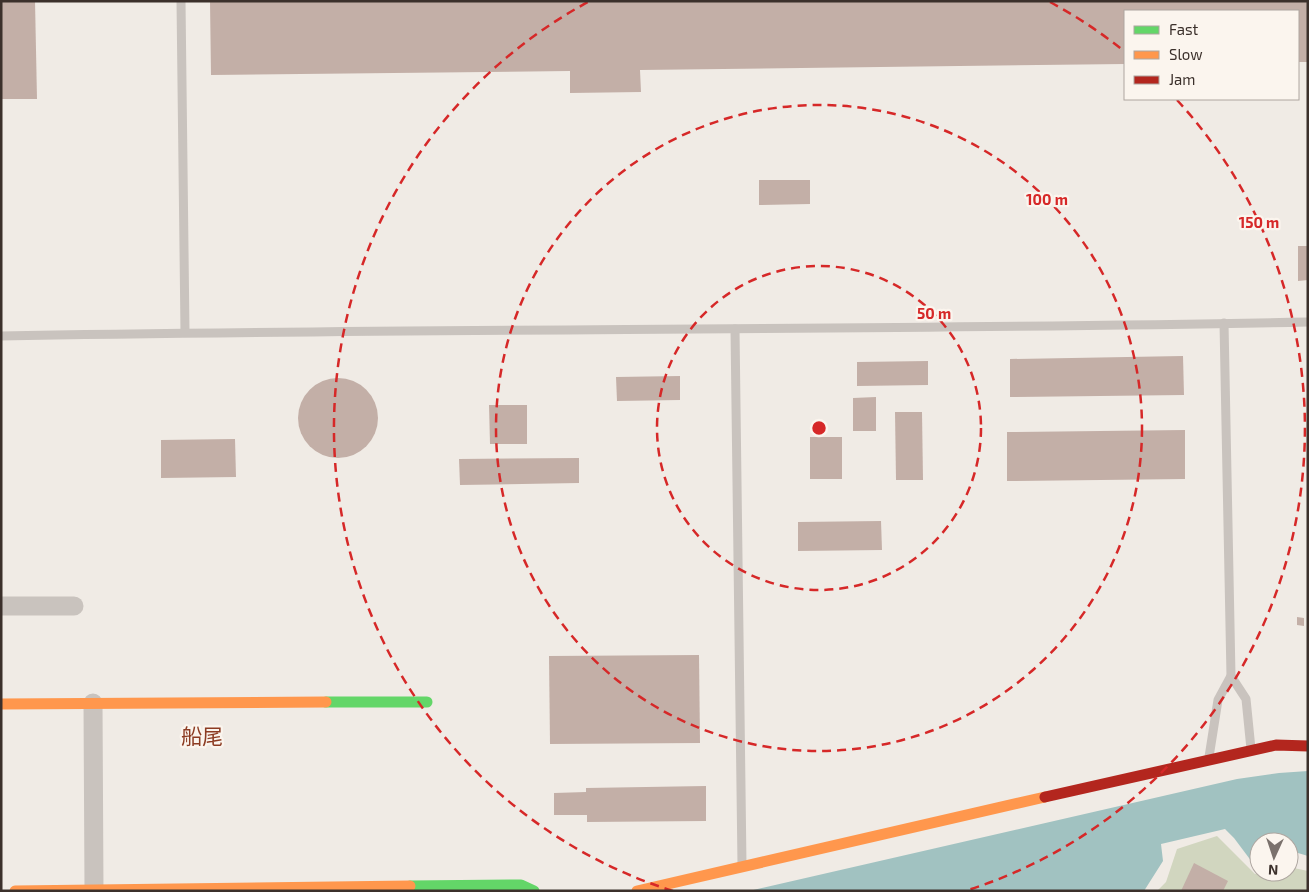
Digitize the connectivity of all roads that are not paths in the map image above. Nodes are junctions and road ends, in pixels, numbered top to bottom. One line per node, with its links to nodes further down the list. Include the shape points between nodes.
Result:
1 (181, 1): 5 (lane)
2 (1308, 322): 3 (lane)
3 (1224, 323): 4 (lane); 9 (lane)
4 (735, 329): 5 (lane); 16 (lane)
5 (185, 332): 6 (lane)
6 (1, 336)
7 (1, 606): 8 (street)
8 (74, 606)
9 (1231, 676): 14 (lane, via 1246,699); 15 (lane, via 1218,700)
10 (93, 702): 11 (street); 12 (street); 17 (street)
11 (427, 702)
12 (1, 704)
13 (1308, 746): 14 (street)
14 (1251, 750): 15 (street)
15 (1208, 759): 16 (street)
16 (742, 865): 20 (street)
17 (94, 890): 18 (street); 19 (street, via 521,886)
18 (15, 891)
19 (534, 891)
20 (637, 891)

